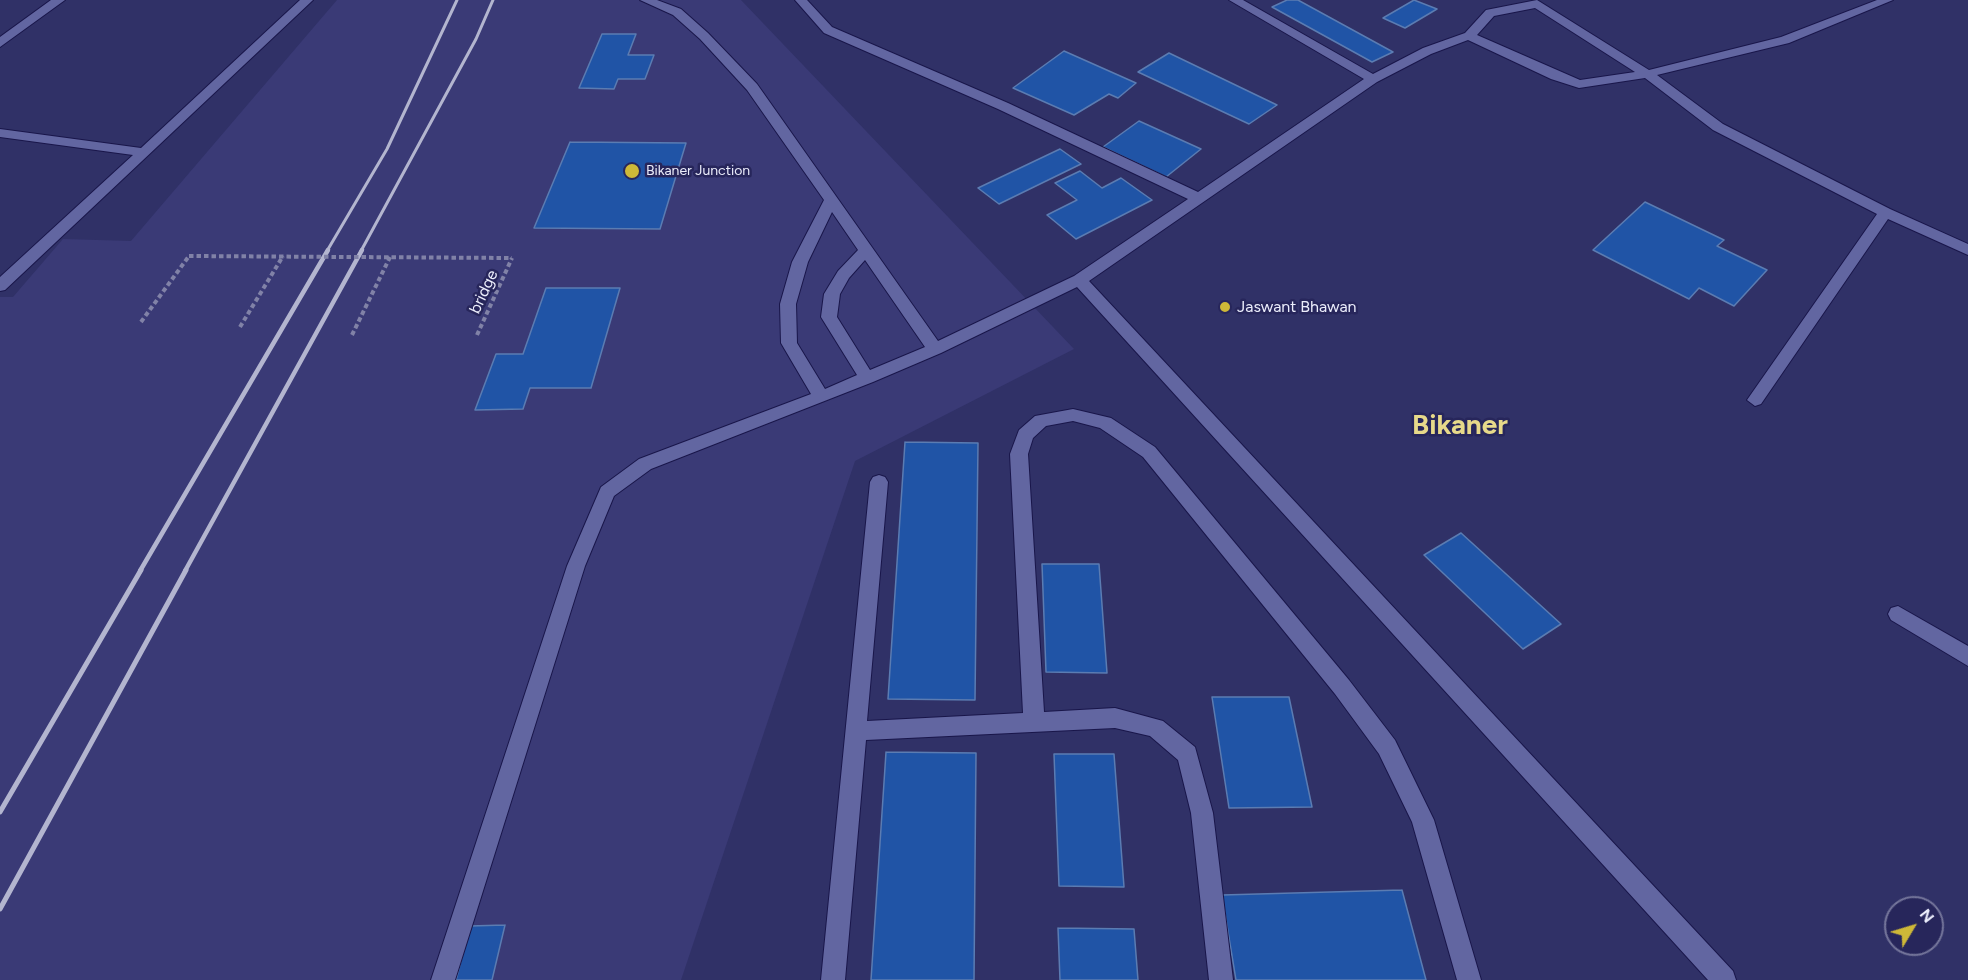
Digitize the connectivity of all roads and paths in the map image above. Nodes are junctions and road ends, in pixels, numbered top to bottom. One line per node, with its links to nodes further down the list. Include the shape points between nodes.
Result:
1 (59, 0): 9 (street)
2 (307, 0): 13 (street)
3 (646, 0): 15 (street, via 677,12 732,64)
4 (801, 0): 14 (street, via 828,30 1004,106)
5 (1235, 0): 11 (street)
6 (1875, 1): 10 (street, via 1785,40)
7 (1535, 2): 8 (street, via 1490,13); 10 (street)
8 (1469, 36): 10 (street, via 1579,84); 11 (street, via 1427,51)
9 (0, 43)
10 (1647, 74): 16 (street, via 1718,127)
11 (1373, 78): 14 (street)
12 (0, 134): 13 (street)
13 (144, 152): 22 (street)
14 (1198, 198): 21 (street)
15 (831, 200): 17 (street); 29 (street, via 800,262 789,304 789,344)
16 (1885, 212): 18 (street); 30 (street)
17 (866, 250): 27 (street); 28 (street, via 832,294 829,317)
18 (1968, 250)
19 (283, 256): 20 (path, bridge); 23 (path, bridge, via 189,256); 24 (path)
20 (390, 257): 25 (path); 26 (path, bridge, bridge, via 512,258)
21 (1079, 280): 27 (street); 40 (street)
22 (0, 286)
23 (141, 322)
24 (240, 327)
25 (352, 335)
26 (477, 335)
27 (935, 349): 28 (street)
28 (867, 378): 29 (street)
29 (821, 397): 36 (street, via 645,464 607,492 576,566)
30 (1755, 400)
31 (879, 482): 35 (street)
32 (1898, 614): 33 (street)
33 (1968, 657)
34 (1034, 722): 35 (street); 38 (street, via 1115,717 1156,728 1187,754 1202,813); 39 (street, via 1019,454 1025,435 1041,421 1073,415 1106,423 1149,452 1387,747 1423,820)
35 (854, 731): 37 (street)
36 (443, 980)
37 (833, 980)
38 (1221, 980)
39 (1469, 980)
40 (1724, 980)

